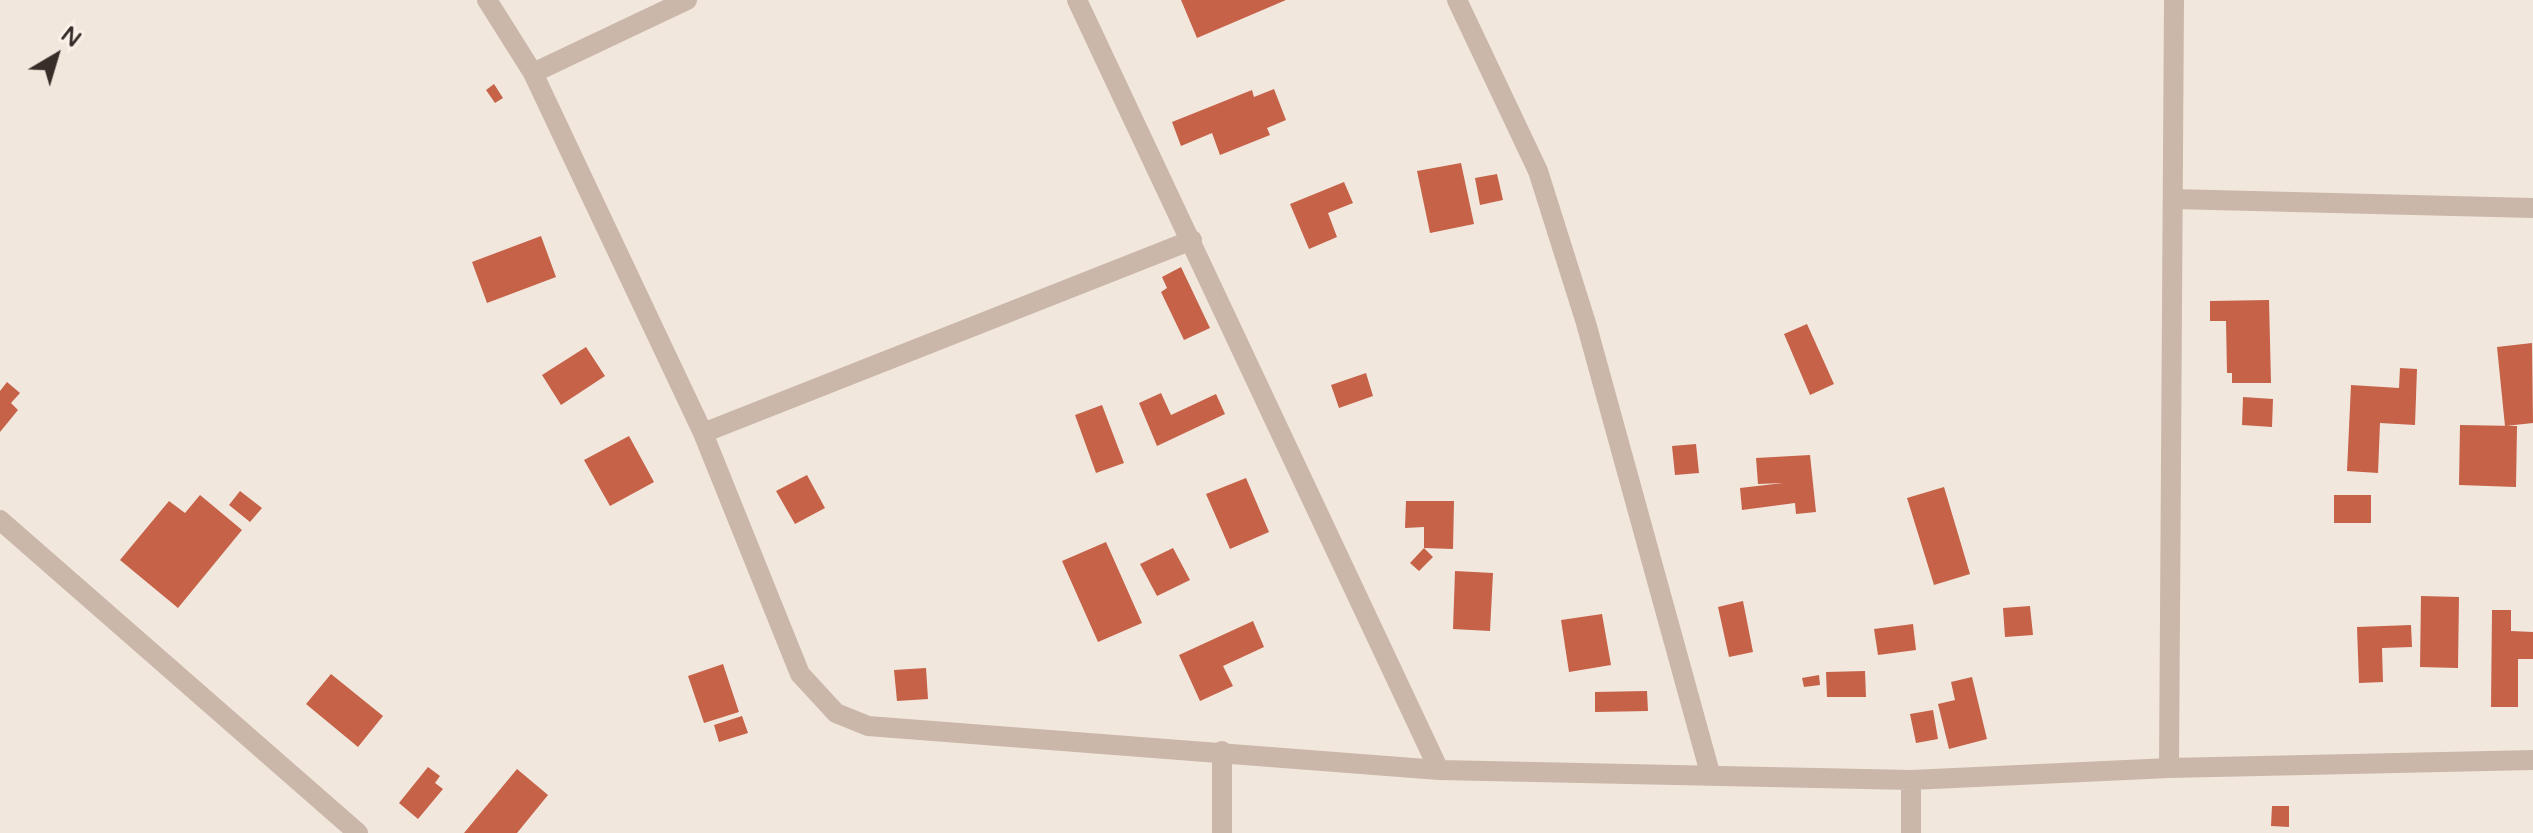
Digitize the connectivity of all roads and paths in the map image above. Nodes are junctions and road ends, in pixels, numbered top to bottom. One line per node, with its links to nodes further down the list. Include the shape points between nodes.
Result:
1 (487, 0): 6 (street)
2 (687, 0): 6 (street)
3 (1077, 0): 9 (street)
4 (1457, 0): 16 (street, via 1538,171 1586,323)
5 (2174, 0): 7 (street)
6 (533, 73): 10 (street)
7 (2173, 199): 8 (street); 14 (street)
8 (2533, 208)
9 (1192, 240): 10 (street); 15 (street)
10 (703, 433): 12 (street, via 800,674 836,713 868,726)
11 (0, 520): 18 (street)
12 (1222, 751): 15 (street); 19 (street)
13 (2533, 760): 14 (street)
14 (2169, 768): 17 (street)
15 (1439, 770): 16 (street)
16 (1710, 773): 17 (street)
17 (1911, 780): 20 (street)
18 (358, 833)
19 (1222, 833)
20 (1911, 833)

